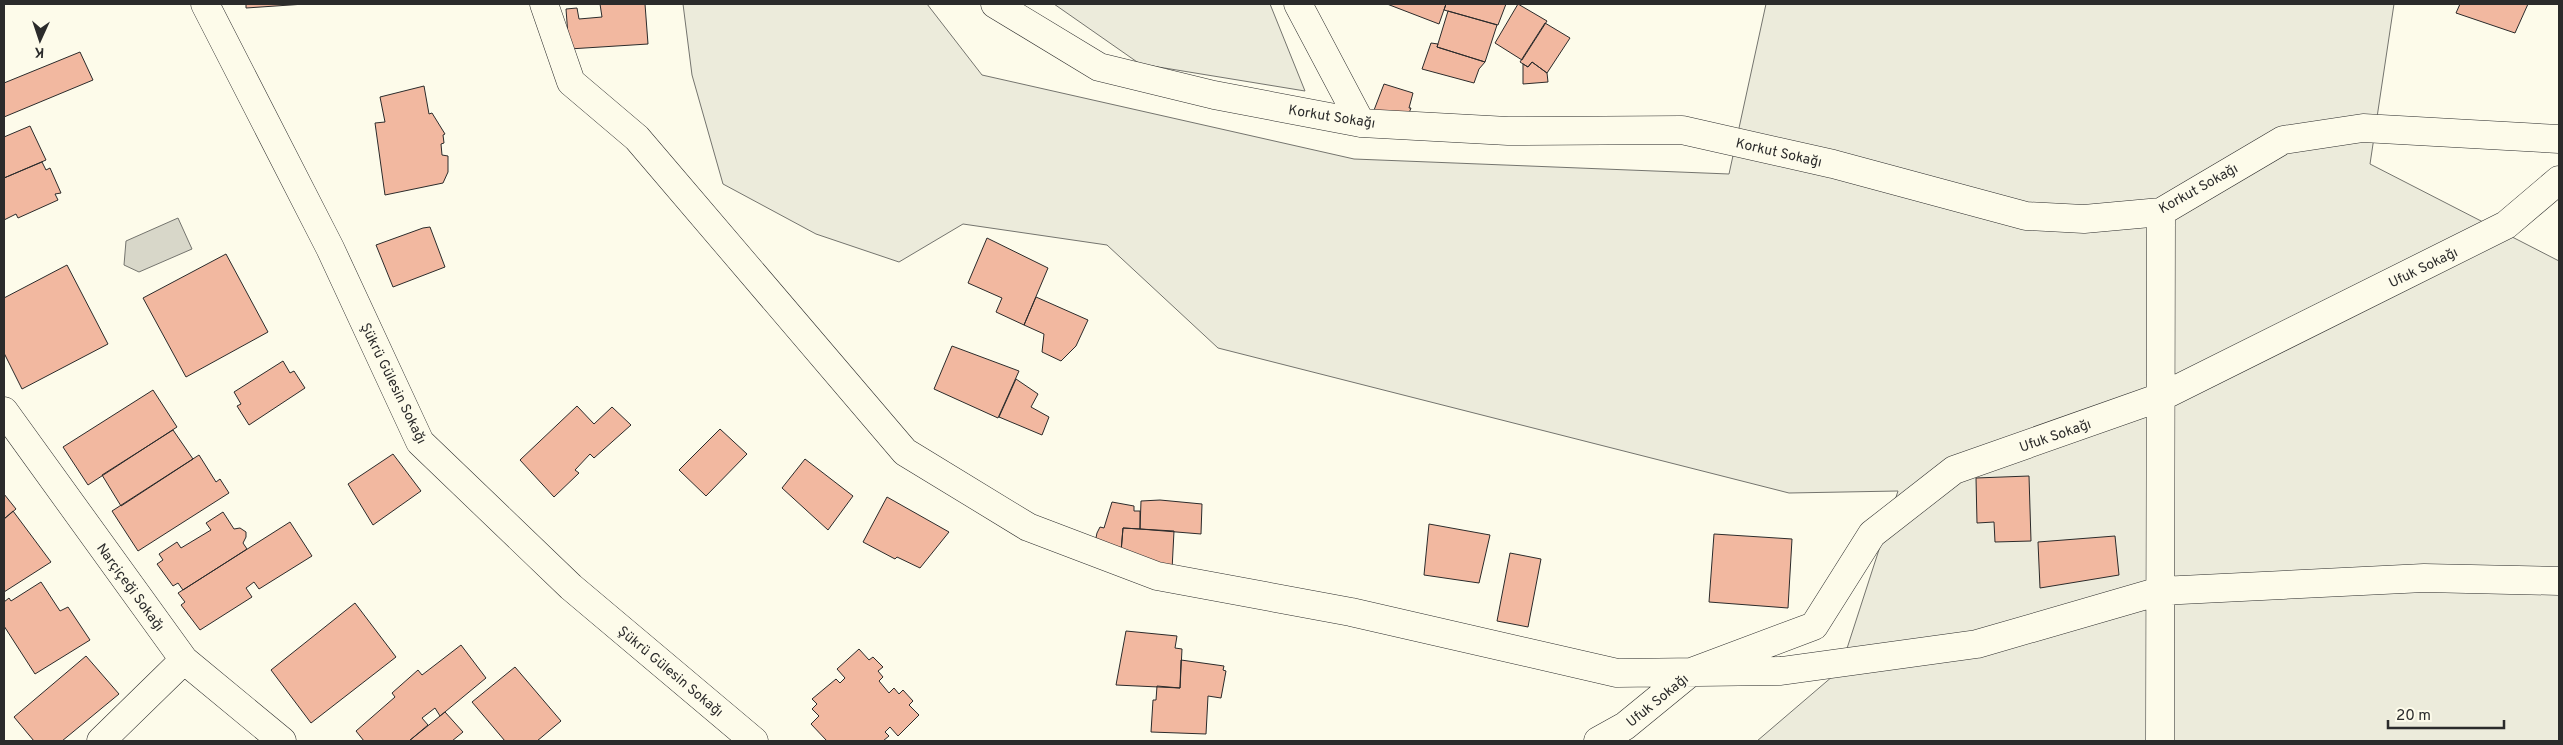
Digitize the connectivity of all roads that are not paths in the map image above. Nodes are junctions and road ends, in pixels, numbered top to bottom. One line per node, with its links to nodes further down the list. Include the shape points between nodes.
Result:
1 (205, 4): 17 (street, Şükrü Gülesin Sokağı, via 330,248 420,442 571,587)
2 (544, 4): 14 (street, via 571,82 637,138 905,452 1028,527 1157,576 1351,612 1617,673)
3 (995, 4): 5 (street, Korkut Sokağı, via 1099,67 1214,95)
4 (1298, 4): 5 (street)
5 (1361, 123): 8 (street, Korkut Sokağı, via 1508,131 1682,130 1833,164 2026,216 2084,220)
6 (2559, 139): 8 (street, Korkut Sokağı, via 2363,128 2283,140)
7 (2559, 180): 9 (street, Ufuk Sokağı, via 2506,225)
8 (2161, 212): 9 (street)
9 (2161, 397): 12 (street); 14 (street, Ufuk Sokağı, via 1954,470 1872,534 1814,626)
10 (4, 411): 13 (street, Narçiçeği Sokağı)
11 (2559, 581): 12 (street, via 2424,578)
12 (2160, 591): 14 (street, via 1977,644 1780,671); 19 (street)
13 (184, 660): 15 (street); 16 (street, Narçiçeği Sokağı)
14 (1691, 672): 18 (street, Ufuk Sokağı, via 1625,726)
15 (101, 741)
16 (282, 741)
17 (754, 741)
18 (1598, 741)
19 (2160, 741)

